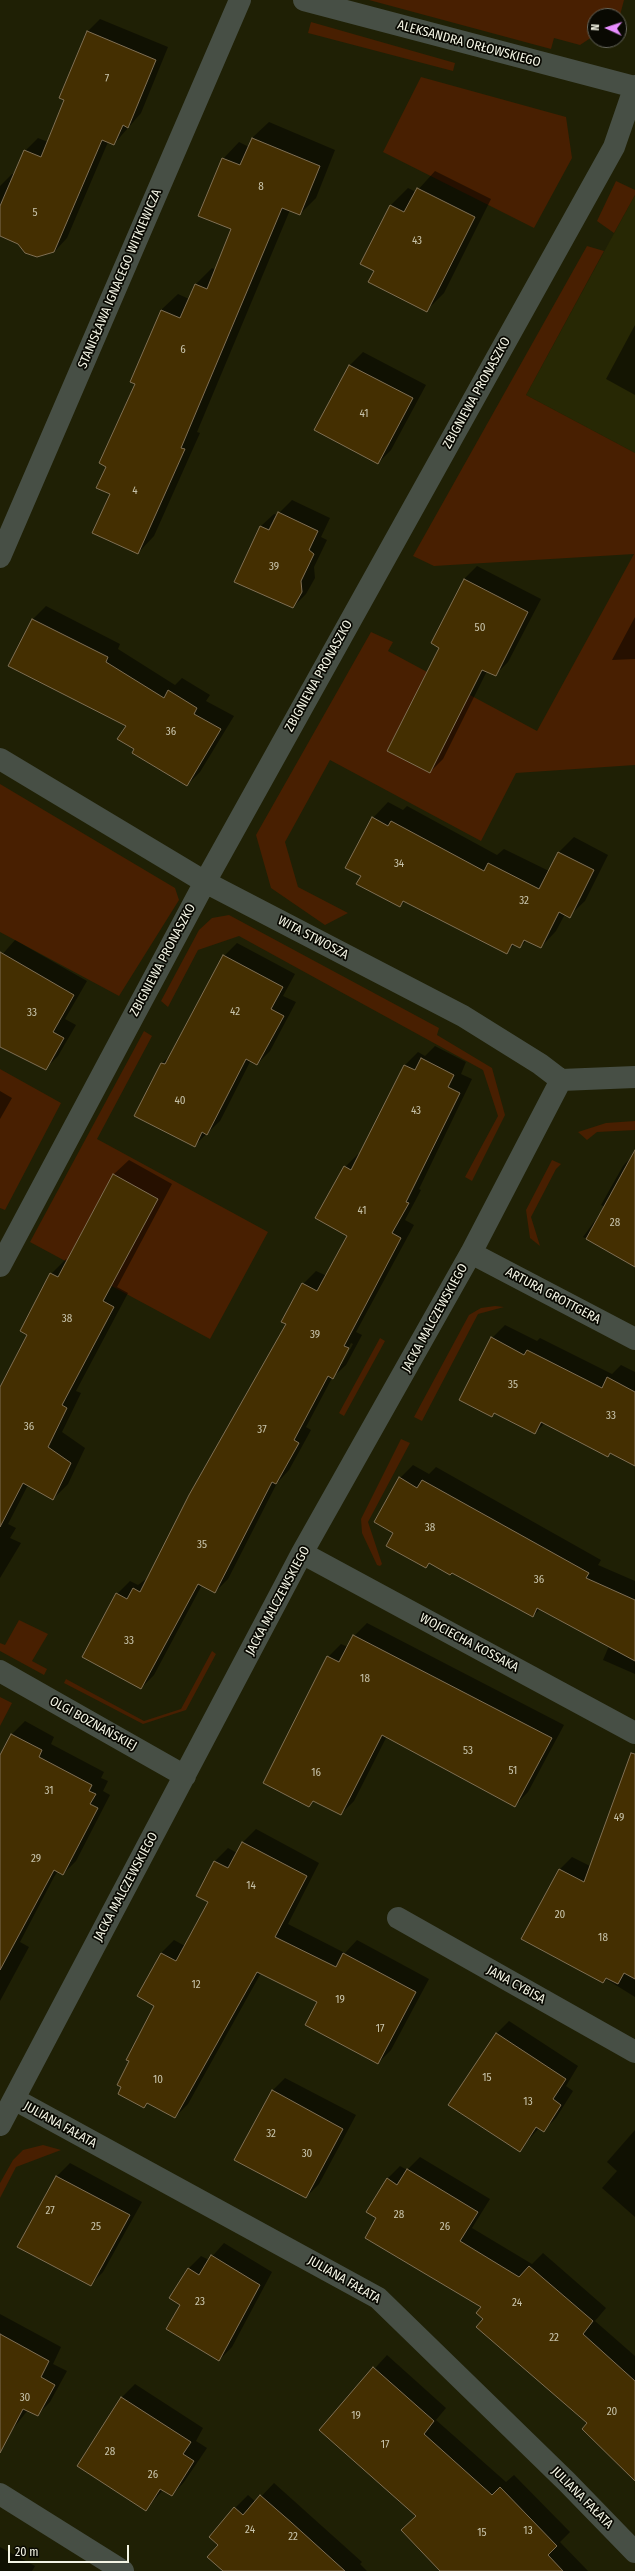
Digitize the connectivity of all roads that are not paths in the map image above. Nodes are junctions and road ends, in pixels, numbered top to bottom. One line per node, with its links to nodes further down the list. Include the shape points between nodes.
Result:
1 (240, 0): 4 (street, STANISŁAWA IGNACEGO WITKIEWICZA)
2 (304, 0): 3 (street, ALEKSANDRA ORŁOWSKIEGO)
3 (635, 87): 6 (street, ZBIGNIEWA PRONASZKO, via 614,147)
4 (0, 557)
5 (0, 759): 6 (street, WITA STWOSZA)
6 (205, 882): 8 (street, WITA STWOSZA, via 463,1016); 10 (street, ZBIGNIEWA PRONASZKO)
7 (635, 1077): 8 (street)
8 (561, 1080): 9 (street, JACKA MALCZEWSKIEGO)
9 (471, 1254): 11 (street, ARTURA GROTTGERA); 12 (street, JACKA MALCZEWSKIEGO)
10 (0, 1266)
11 (635, 1340)
12 (302, 1553): 14 (street, WOJCIECHA KOSSAKA); 15 (street, JACKA MALCZEWSKIEGO)
13 (0, 1672): 15 (street, OLGI BOZNAŃSKIEJ)
14 (635, 1733)
15 (185, 1776): 18 (street, JACKA MALCZEWSKIEGO)
16 (398, 1918): 17 (street, JANA CYBISA)
17 (635, 2052)
18 (14, 2099): 19 (street, JACKA MALCZEWSKIEGO); 21 (street, JULIANA FAŁATA, via 378,2298)
19 (0, 2125)
20 (0, 2494): 22 (street)
21 (635, 2552)
22 (122, 2571)

